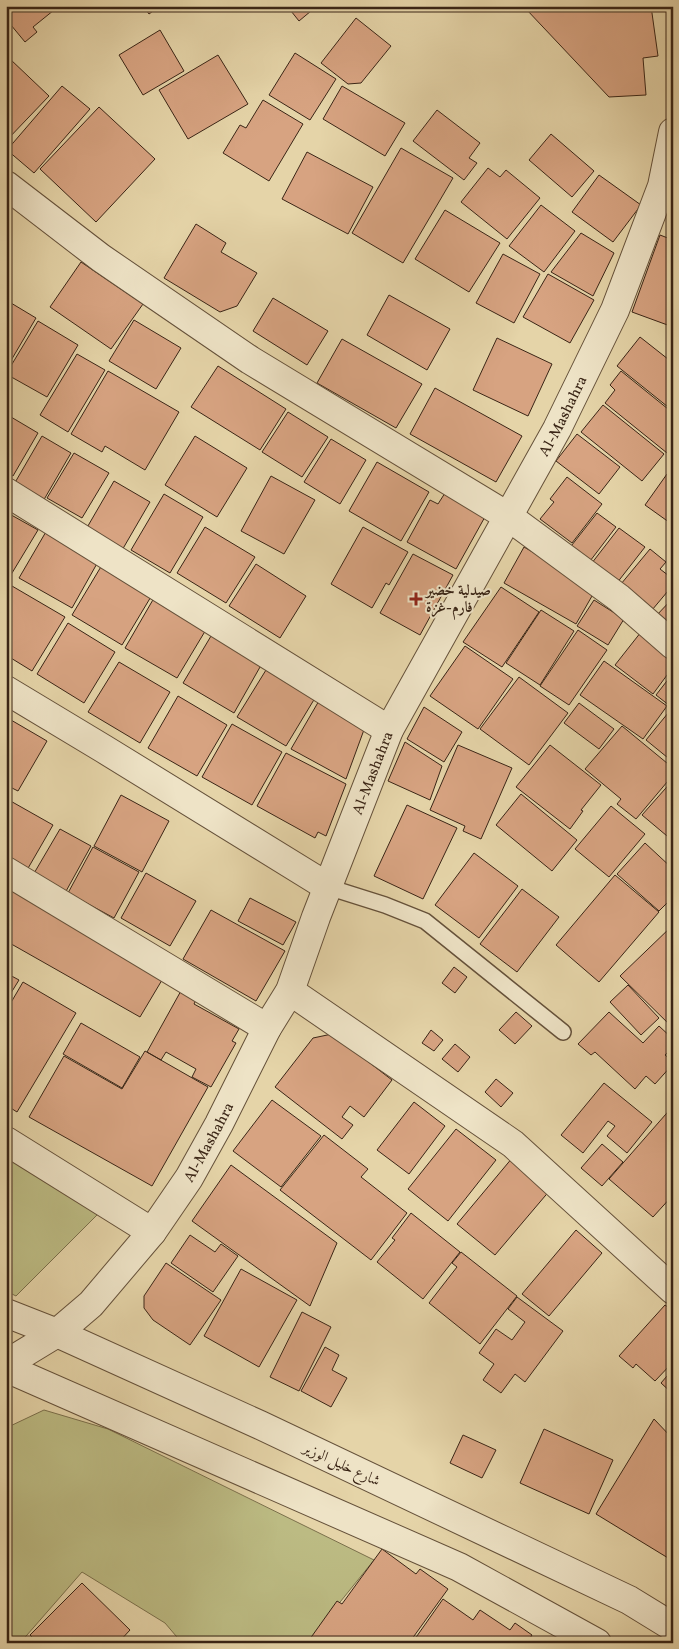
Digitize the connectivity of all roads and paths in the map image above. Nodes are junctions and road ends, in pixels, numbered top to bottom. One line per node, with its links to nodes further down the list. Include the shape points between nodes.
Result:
1 (673, 132): 3 (street, Al-Mashahra)
2 (6, 185): 5 (street, via 101,258 250,360)
3 (667, 190): 5 (street, Al-Mashahra, via 615,310)
4 (6, 492): 8 (street)
5 (509, 516): 6 (street, via 619,598); 8 (street, Al-Mashahra)
6 (673, 645)
7 (6, 690): 10 (street)
8 (389, 730): 10 (street, Al-Mashahra)
9 (6, 871): 12 (street)
10 (328, 887): 11 (street, Al-Mashahra); 13 (lane, via 425,921)
11 (290, 991): 12 (street, Al-Mashahra); 16 (street, via 513,1144)
12 (267, 1028): 15 (street, Al-Mashahra, via 189,1178)
13 (563, 1032)
14 (6, 1140): 15 (street)
15 (152, 1232): 18 (street, Al-Mashahra, via 91,1304)
16 (673, 1290)
17 (6, 1313): 18 (street, شارع خليل الوزير)
18 (57, 1333): 19 (street, Al-Mashahra); 20 (street, شارع خليل الوزير, via 629,1600)
19 (6, 1366): 21 (street, via 459,1567)
20 (673, 1627)
21 (567, 1636): 22 (street)
22 (597, 1643)

